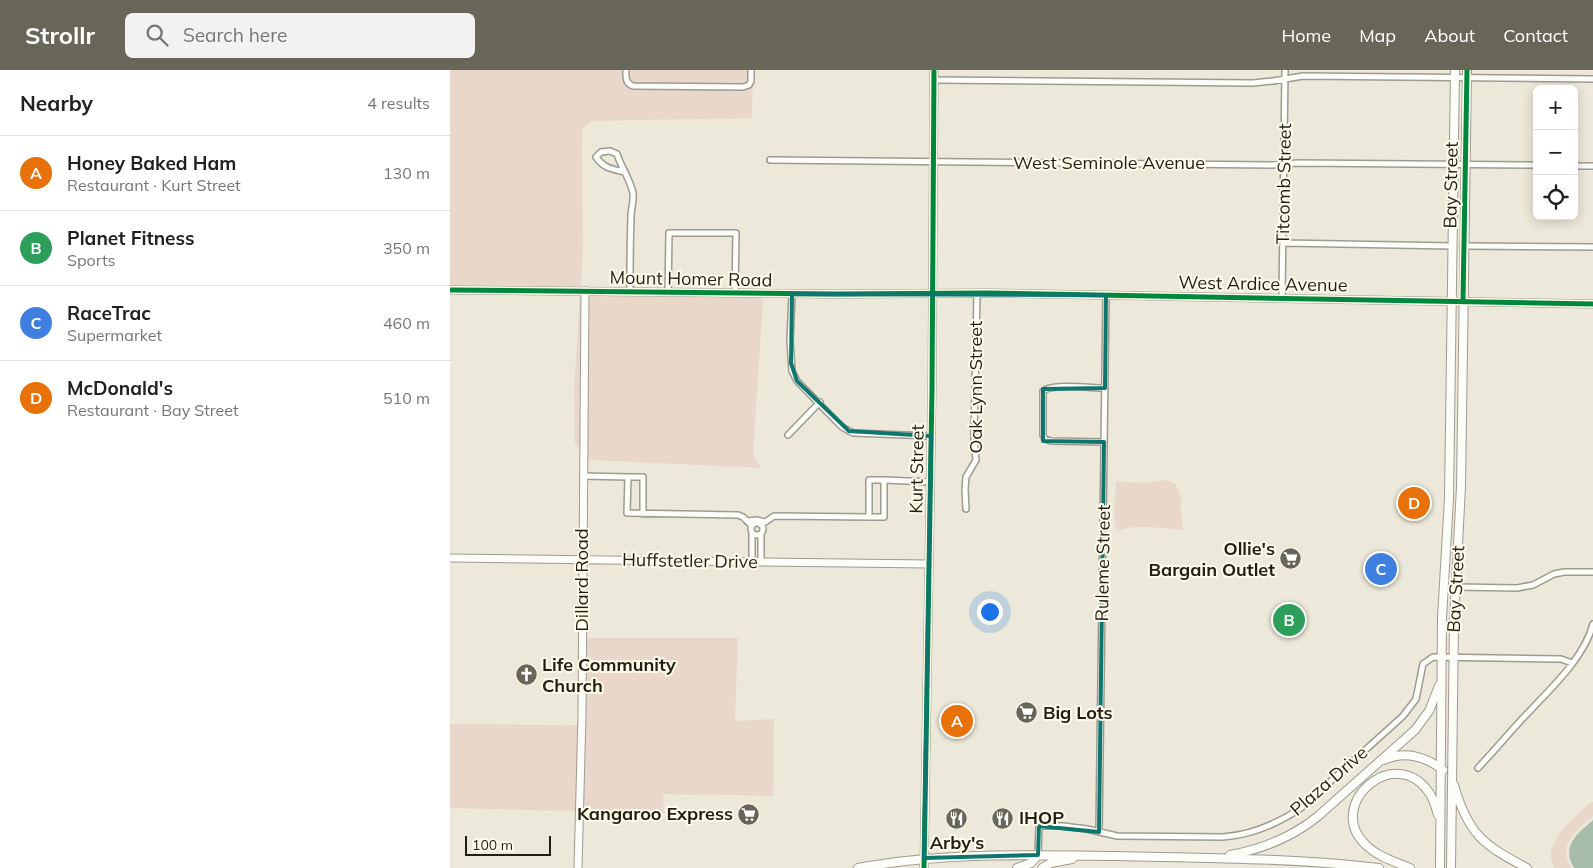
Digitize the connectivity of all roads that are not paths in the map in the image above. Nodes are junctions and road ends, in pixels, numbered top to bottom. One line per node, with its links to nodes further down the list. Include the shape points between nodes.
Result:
1 (626, 70): 2 (street, via 626,80 633,86 743,87 751,81)
2 (751, 70)
3 (934, 70): 9 (street, Kurt Street)
4 (1285, 70): 7 (street, Titcomb Street)
5 (1455, 74): 6 (street); 7 (street, via 1302,76); 13 (main road, Bay Street)
6 (1467, 74): 8 (street); 14 (main road, Bay Street)
7 (1286, 79): 9 (street, via 1253,83); 12 (street, Titcomb Street)
8 (1593, 79)
9 (934, 80): 11 (street, Kurt Street)
10 (770, 160): 11 (street, West Seminole Avenue)
11 (934, 161): 12 (street, West Seminole Avenue); 28 (street, Kurt Street)
12 (1285, 164): 13 (street, West Seminole Avenue); 19 (street, Titcomb Street)
13 (1451, 164): 14 (street, West Seminole Avenue); 20 (main road, Bay Street)
14 (1465, 164): 15 (street, West Seminole Avenue); 21 (main road, Bay Street)
15 (1533, 165)
16 (1578, 166): 17 (street)
17 (1593, 166)
18 (625, 172): 18 (street, via 611,170 596,158 601,152 617,154); 25 (street, via 634,196)
19 (1284, 243): 20 (street); 32 (street, Titcomb Street)
20 (1453, 246): 33 (main road, Bay Street)
21 (1464, 246): 22 (street); 34 (main road, Bay Street)
22 (1593, 248)
23 (450, 290): 24 (street, Mount Homer Road)
24 (585, 291): 25 (street, Mount Homer Road); 43 (street, Dillard Road)
25 (630, 291): 26 (street, Mount Homer Road)
26 (668, 292): 27 (street, Mount Homer Road); 27 (street, via 669,233 736,233)
27 (735, 293): 30 (street, Mount Homer Road)
28 (933, 293): 29 (street, West Ardice Avenue); 30 (street, Mount Homer Road); 41 (street, Kurt Street)
29 (977, 293): 31 (street, West Ardice Avenue); 47 (street, Oak Lynn Street, via 976,460 966,478)
30 (792, 294): 37 (street, via 792,371)
31 (1106, 295): 32 (street, West Ardice Avenue); 36 (street, Ruleme Street)
32 (1282, 298): 33 (street, West Ardice Avenue)
33 (1452, 301): 34 (street, West Ardice Avenue); 38 (main road, Bay Street)
34 (1463, 301): 35 (street, West Ardice Avenue); 39 (main road, Bay Street)
35 (1593, 304)
36 (1105, 388): 42 (street, Ruleme Street); 42 (street, via 1056,387 1043,391 1045,439)
37 (820, 402): 40 (street); 41 (street, via 842,427 853,433)
38 (1450, 405): 39 (street); 53 (main road, Bay Street)
39 (1462, 406): 54 (main road, Bay Street)
40 (788, 434)
41 (932, 436): 46 (street, Kurt Street)
42 (1104, 442): 77 (street, Ruleme Street)
43 (583, 476): 44 (street); 60 (street, Dillard Road)
44 (628, 477): 48 (street, via 643,477); 48 (street, via 627,513)
45 (884, 480): 46 (street); 49 (street, via 869,480); 49 (street, via 884,518)
46 (931, 482): 63 (street, Kurt Street)
47 (966, 509)
48 (643, 514): 50 (street, via 738,515)
49 (869, 517): 51 (street, via 774,516)
50 (747, 521): 51 (street, via 757,520); 52 (street)
51 (763, 524): 52 (street); 56 (street)
52 (752, 526): 55 (street)
53 (1448, 529): 54 (street); 68 (main road, Bay Street)
54 (1460, 530): 65 (main road, Bay Street)
55 (752, 533): 56 (street); 57 (street)
56 (761, 534): 58 (street)
57 (752, 553): 58 (street); 61 (street)
58 (761, 554): 62 (street)
59 (450, 558): 60 (street, Huffstetler Drive)
60 (582, 560): 61 (street, Huffstetler Drive); 82 (street, Dillard Road)
61 (752, 562): 62 (street, Huffstetler Drive)
62 (761, 562): 63 (street, Huffstetler Drive)
63 (929, 564): 80 (street, Kurt Street)
64 (1593, 572): 65 (street, via 1554,574 1532,585 1516,588)
65 (1455, 587): 69 (main road, Bay Street)
66 (1593, 624): 67 (street)
67 (1590, 638): 70 (street)
68 (1442, 657): 69 (street, Plaza Drive); 71 (main road, Bay Street); 77 (street, Plaza Drive, via 1428,659 1423,664 1416,699 1403,716 1301,808 1282,820 1258,830 1227,836 1117,836)
69 (1453, 657): 70 (street, Plaza Drive, via 1561,659); 75 (main road, Bay Street)
70 (1572, 663): 74 (street, via 1553,688)
71 (1442, 674): 72 (main road, via 1426,716); 73 (main road, Bay Street)
72 (1378, 763): 73 (main road, via 1395,756 1411,756 1428,760); 81 (main road, via 1317,817 1291,835 1260,848)
73 (1441, 768): 75 (main road); 76 (main road, Bay Street)
74 (1478, 768)
75 (1451, 777): 90 (main road, Bay Street); 91 (main road, via 1464,816 1476,834 1492,849)
76 (1440, 823): 88 (main road, via 1430,794 1407,776 1394,774 1378,778 1361,792 1354,820 1362,841 1383,857); 89 (main road, Bay Street)
77 (1099, 832): 78 (street, via 1039,826)
78 (1038, 855): 79 (main road); 80 (main road); 85 (main road, via 1031,863)
79 (1086, 856): 81 (main road); 86 (main road)
80 (924, 858): 83 (main road); 84 (street, Kurt Street)
81 (1212, 858): 87 (main road)
82 (578, 868)
83 (858, 868)
84 (924, 868)
85 (1017, 868)
86 (1042, 868)
87 (1379, 868)
88 (1410, 868)
89 (1440, 868)
90 (1451, 868)
91 (1527, 868)

